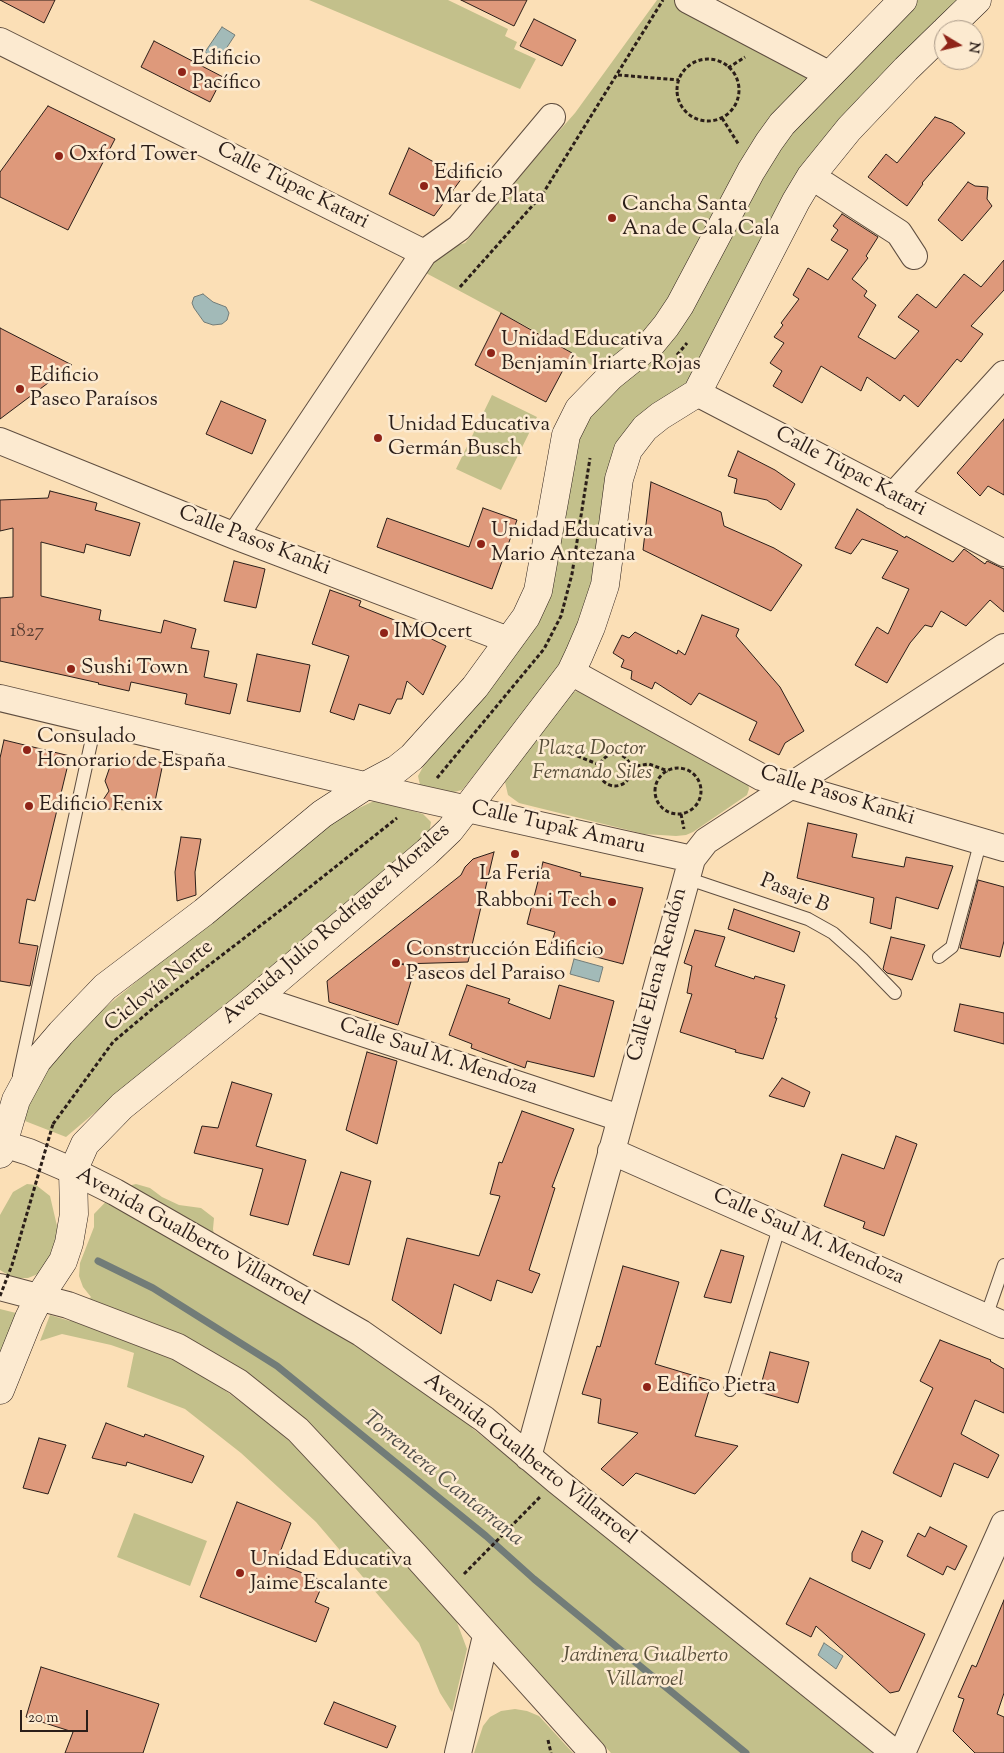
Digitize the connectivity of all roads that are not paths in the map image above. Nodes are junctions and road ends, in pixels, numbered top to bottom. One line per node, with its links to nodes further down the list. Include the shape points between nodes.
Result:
1 (688, 0): 7 (street)
2 (903, 0): 7 (main road)
3 (977, 0): 4 (main road, Avenida Julio Rodríguez Morales)
4 (956, 20)
5 (0, 41): 10 (street, Calle Túpac Katari)
6 (934, 42): 9 (main road, Avenida Julio Rodríguez Morales, via 849,129)
7 (830, 75): 18 (main road, via 782,124 769,142 666,326 652,343 611,376 579,409 566,435 538,591 526,617)
8 (552, 117): 10 (street, via 459,228)
9 (811, 176): 11 (street, via 899,232); 13 (main road, Avenida Julio Rodríguez Morales)
10 (424, 253): 16 (street)
11 (914, 256)
12 (1004, 374): 15 (street)
13 (697, 393): 15 (street, Calle Túpac Katari); 20 (main road, Avenida Julio Rodríguez Morales, via 652,422 628,450 619,479 605,585 592,627)
14 (5, 447): 16 (street, Calle Pasos Kanki)
15 (893, 496): 17 (street, Calle Túpac Katari)
16 (235, 536): 18 (street, Calle Pasos Kanki)
17 (1004, 553)
18 (508, 640): 24 (main road, via 475,687 412,757 397,770)
19 (1004, 647): 23 (street, Calle Elena Rendón)
20 (571, 672): 23 (street, Calle Pasos Kanki, via 761,777); 25 (main road, Avenida Julio Rodríguez Morales)
21 (0, 698): 22 (street, Calle Tupak Amaru)
22 (96, 720): 24 (street, Calle Tupak Amaru); 31 (lane)
23 (791, 785): 26 (street, Calle Pasos Kanki); 27 (street, Calle Elena Rendón, via 706,842)
24 (365, 786): 25 (street, Calle Tupak Amaru); 31 (main road, via 322,814 204,912 105,987 37,1061)
25 (468, 808): 27 (street, Calle Tupak Amaru); 30 (main road, Avenida Julio Rodríguez Morales, via 427,852)
26 (992, 844): 28 (lane, via 952,947)
27 (689, 868): 29 (lane, Pasaje B, via 833,933); 32 (street, Calle Elena Rendón)
28 (938, 956)
29 (895, 993)
30 (256, 998): 32 (street, Calle Saul M. Mendoza); 35 (main road, Avenida Julio Rodríguez Morales, via 122,1106 85,1144)
31 (12, 1112): 33 (main road)
32 (620, 1118): 34 (street, Calle Elena Rendón)
33 (1, 1147): 35 (street, Avenida Gualberto Villarroel, via 29,1152)
34 (611, 1151): 36 (street, Calle Saul M. Mendoza); 43 (street, Calle Elena Rendón)
35 (73, 1171): 39 (main road, Avenida Julio Rodríguez Morales, via 74,1214 69,1243 63,1261); 43 (street, Avenida Gualberto Villarroel, via 361,1333 484,1420)
36 (779, 1225): 40 (street, Calle Saul M. Mendoza); 42 (lane)
37 (1004, 1266): 40 (lane)
38 (0, 1287): 39 (street)
39 (40, 1296): 41 (main road, Avenida Julio Rodríguez Morales); 45 (street, via 178,1347 238,1382 298,1430)
40 (995, 1321)
41 (0, 1390)
42 (730, 1390)
43 (528, 1457): 48 (street, Avenida Gualberto Villarroel)
44 (1004, 1524): 49 (street)
45 (486, 1636): 46 (street); 47 (street)
46 (458, 1753)
47 (593, 1753)
48 (895, 1753)
49 (902, 1753)

